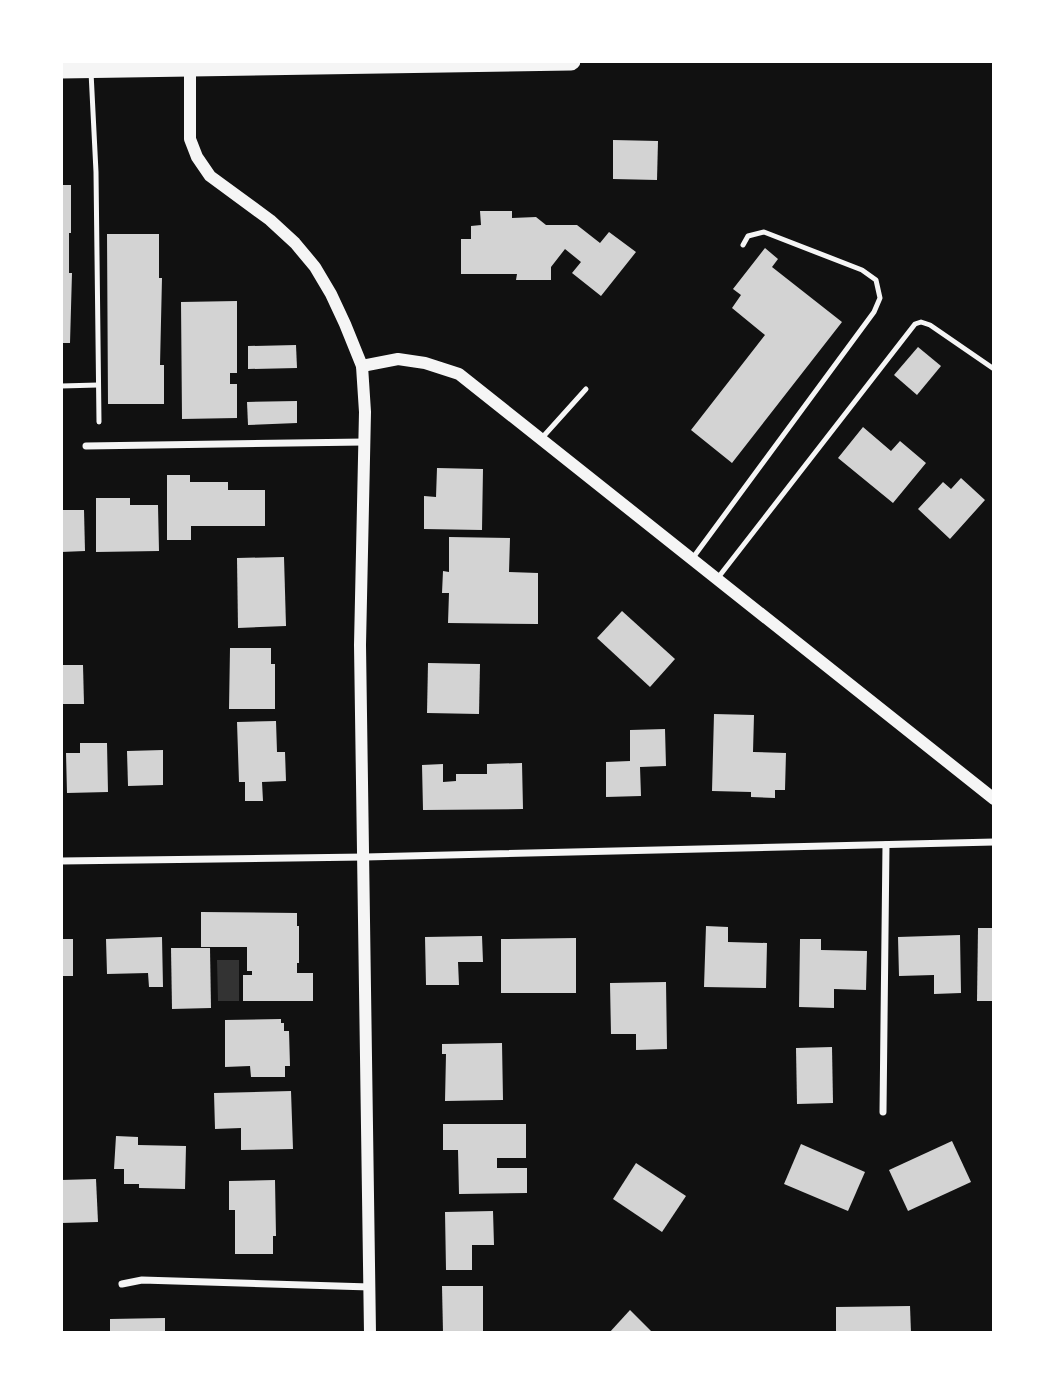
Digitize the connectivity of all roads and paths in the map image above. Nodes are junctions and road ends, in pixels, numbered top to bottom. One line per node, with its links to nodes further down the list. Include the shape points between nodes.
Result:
1 (571, 61): 2 (highway)
2 (190, 67): 3 (highway); 6 (street, via 190,139 197,157 210,176 270,220 315,267)
3 (91, 68): 4 (highway); 9 (lane)
4 (61, 69)
5 (743, 245): 15 (lane, via 748,236 764,232 862,270 876,280 880,298)
6 (362, 366): 12 (street, via 398,359 458,374); 13 (street)
7 (994, 369): 16 (lane, via 930,325 915,324)
8 (61, 386): 9 (lane)
9 (98, 386): 11 (lane)
10 (586, 389): 12 (lane)
11 (99, 422)
12 (541, 439): 15 (street)
13 (364, 442): 14 (street); 20 (street, via 360,645)
14 (86, 446)
15 (692, 559): 16 (street)
16 (717, 579): 17 (street)
17 (994, 799)
18 (994, 842): 19 (street)
19 (886, 845): 20 (street); 22 (street)
20 (365, 857): 21 (street); 24 (street)
21 (61, 861)
22 (883, 1112)
23 (122, 1284): 24 (street, via 142,1280)
24 (371, 1287): 25 (street)
25 (370, 1333)

